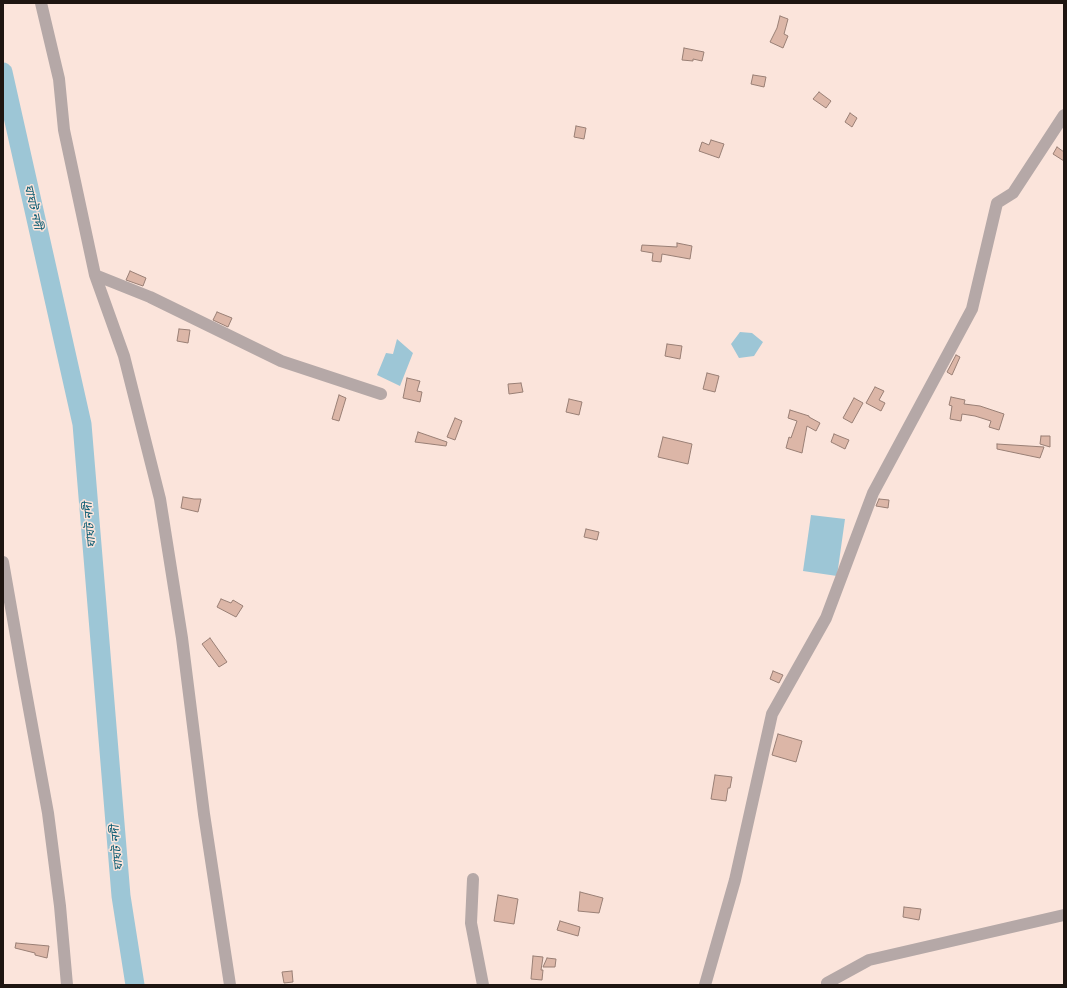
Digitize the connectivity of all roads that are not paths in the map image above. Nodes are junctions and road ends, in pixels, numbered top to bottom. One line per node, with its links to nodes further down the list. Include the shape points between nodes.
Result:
1 (41, 3): 3 (street, via 59,79 64,130)
2 (1064, 115): 12 (street, via 1013,192 997,203 972,309 873,493 826,618 772,714 735,880)
3 (94, 275): 4 (street, via 150,297 281,361); 10 (street, via 124,356 160,500 182,638 204,814)
4 (381, 394)
5 (3, 562): 9 (street, via 48,813)
6 (473, 878): 11 (street, via 472,923)
7 (1064, 915): 8 (street, via 869,960)
8 (827, 983)
9 (67, 985)
10 (230, 985)
11 (483, 985)
12 (706, 985)

